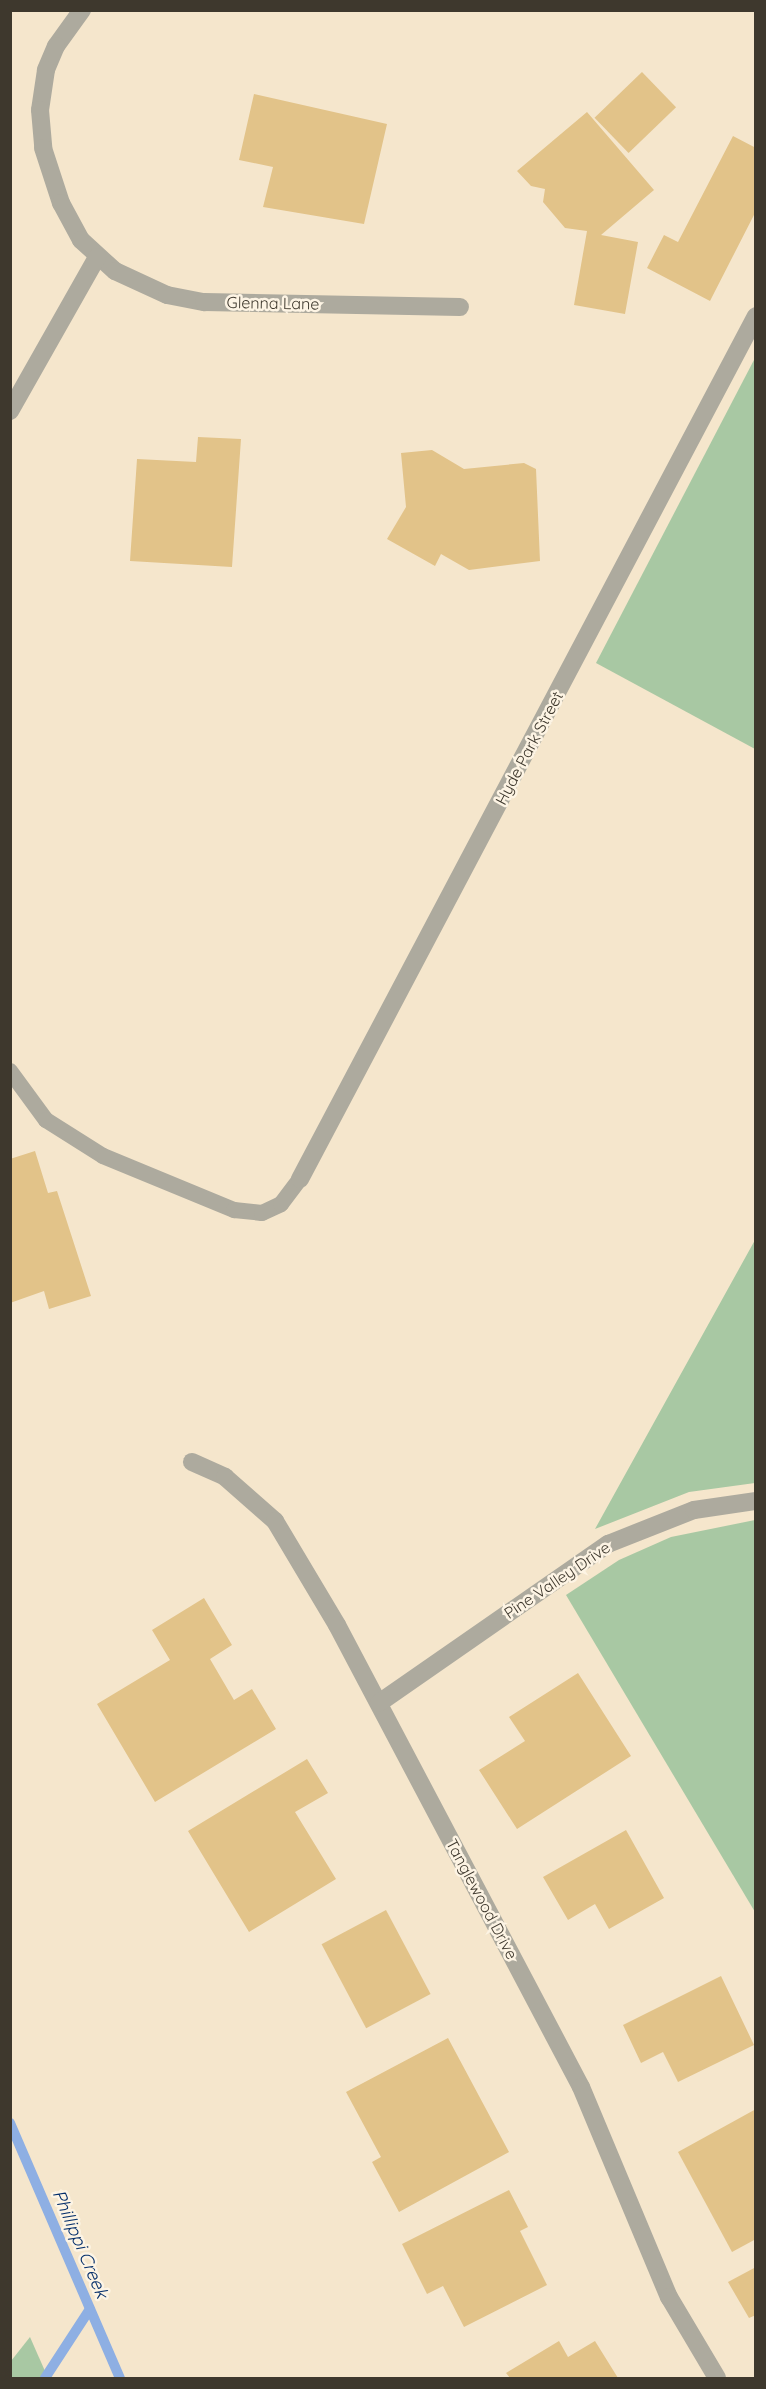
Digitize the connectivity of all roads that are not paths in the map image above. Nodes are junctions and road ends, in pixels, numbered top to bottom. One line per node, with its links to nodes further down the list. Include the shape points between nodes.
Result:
1 (82, 10): 2 (street, Glenna Lane, via 56,46 40,110 56,193 81,240)
2 (97, 257): 3 (street, Glenna Lane, via 144,287 204,302); 5 (street)
3 (460, 307)
4 (756, 316): 7 (street, Hyde Park Street)
5 (10, 411)
6 (10, 1071): 7 (lane, via 46,1120 103,1156 234,1210 262,1213 281,1204)
7 (300, 1179)
8 (192, 1462): 10 (street, Tanglewood Drive, via 225,1477 275,1521)
9 (756, 1502): 10 (street, Pine Valley Drive, via 694,1509 608,1544)
10 (379, 1703): 11 (street, Tanglewood Drive, via 581,2087 669,2297)
11 (717, 2379)

